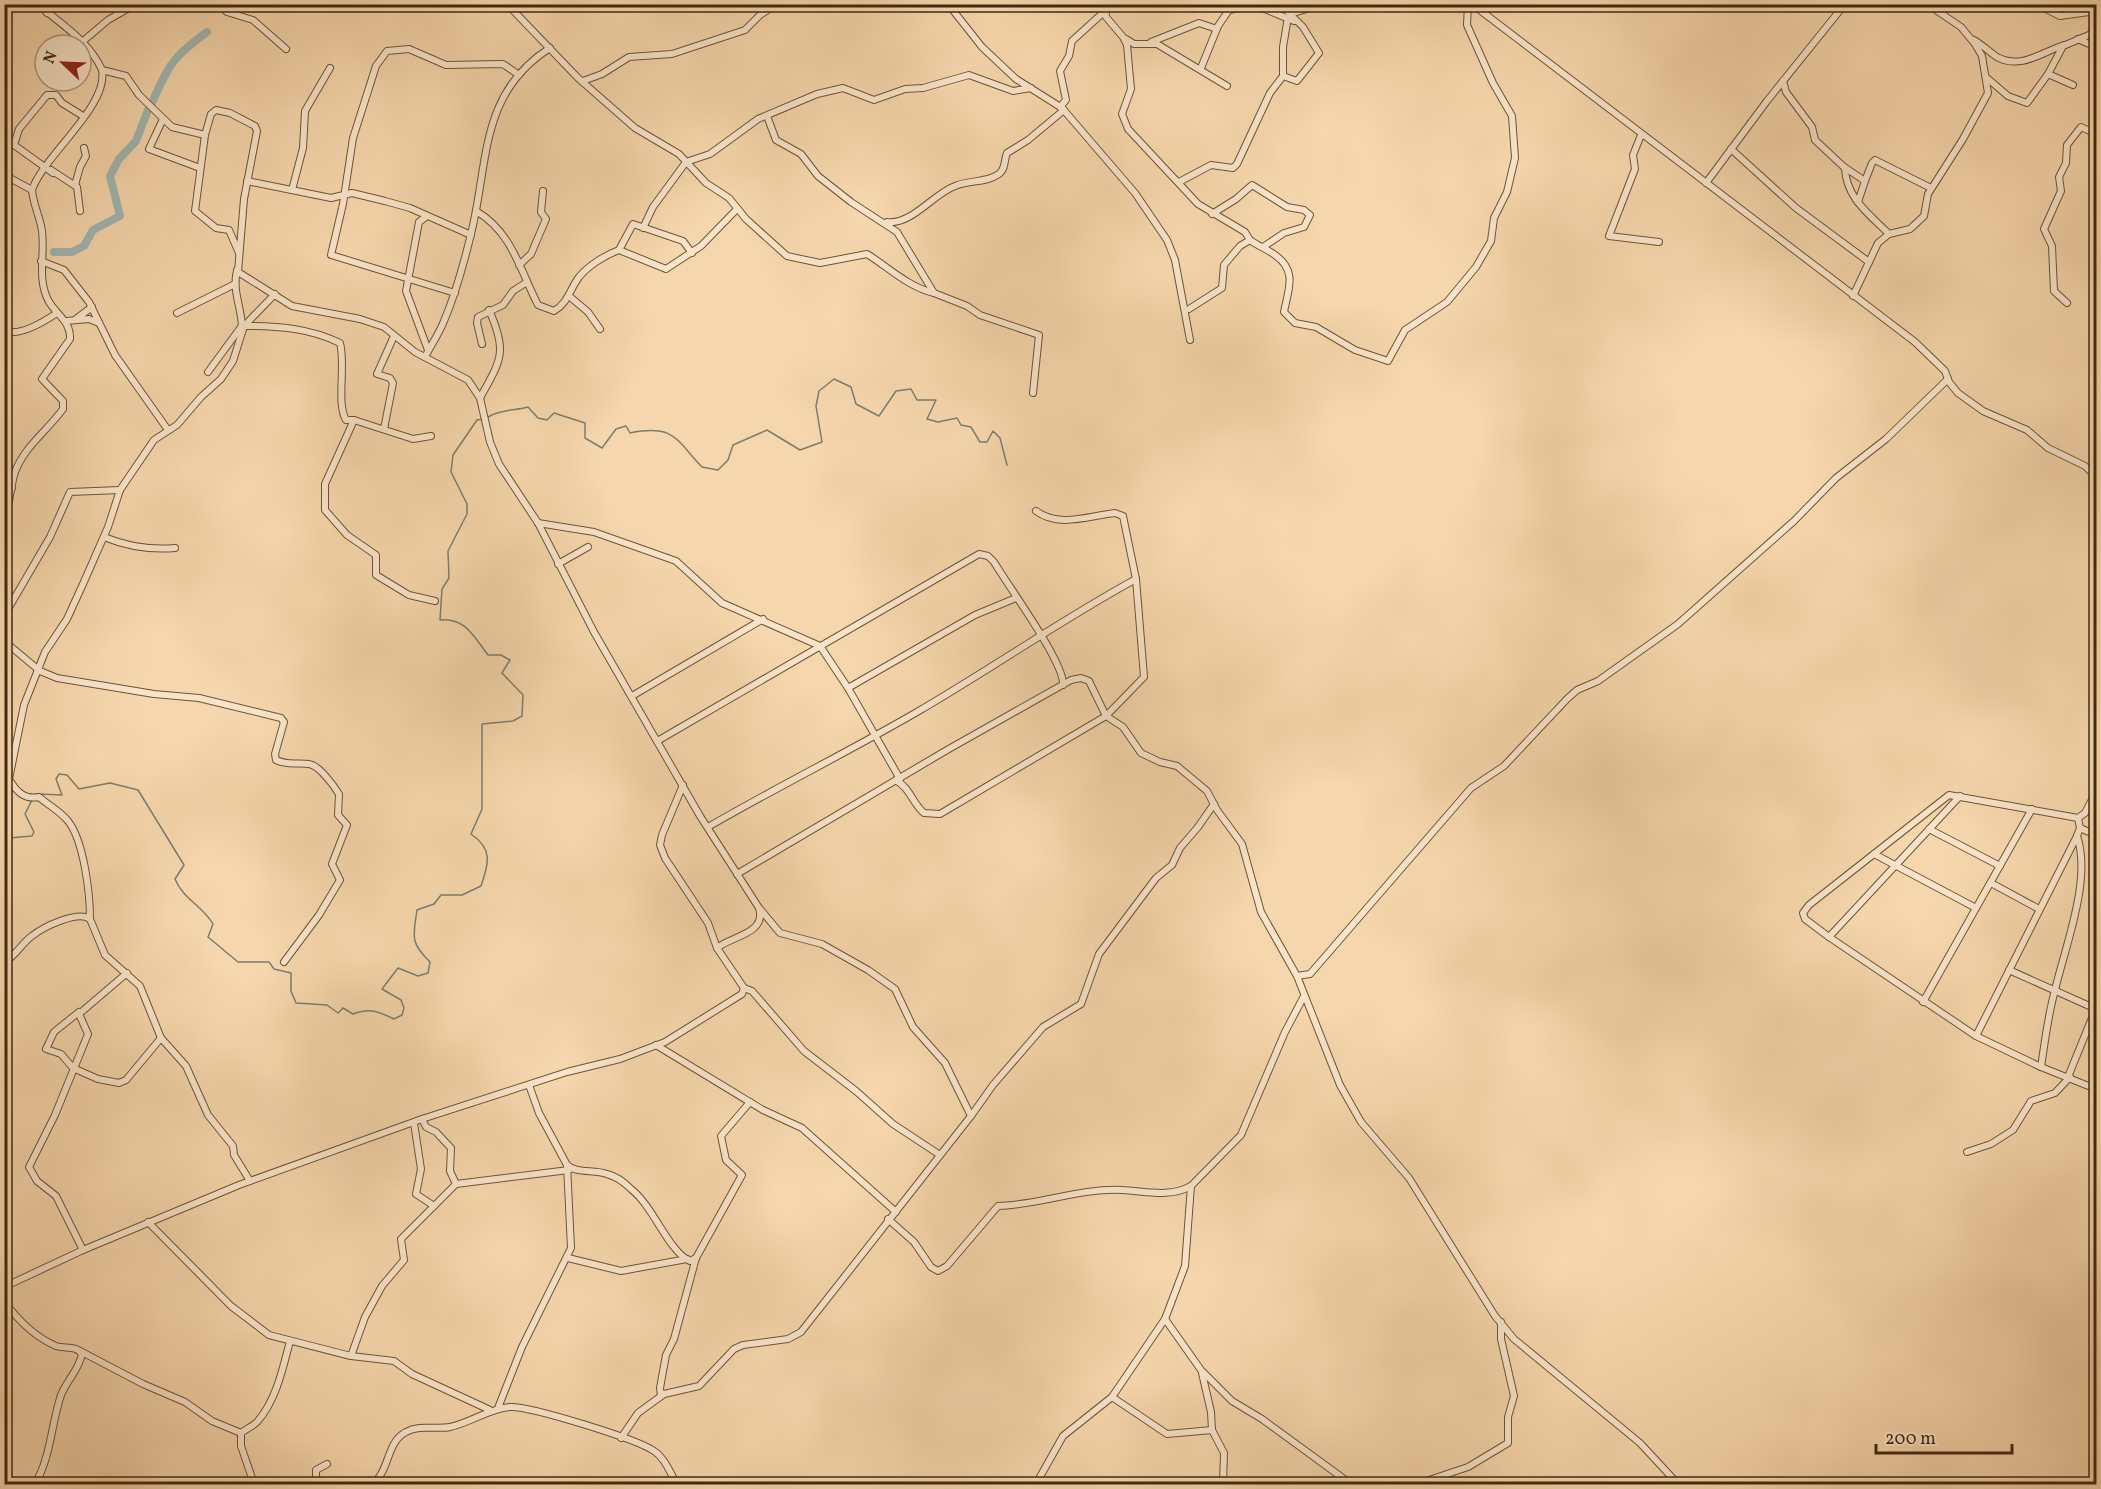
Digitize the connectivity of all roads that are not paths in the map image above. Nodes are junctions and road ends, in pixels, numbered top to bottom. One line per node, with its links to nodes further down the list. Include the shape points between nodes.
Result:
1 (37, 4): 15 (street)
2 (55, 4): 15 (street)
3 (218, 4): 29 (street, via 227,12 253,20)
4 (507, 4): 25 (street)
5 (777, 4): 39 (street, via 745,30 672,54 629,57)
6 (948, 4): 43 (street, via 982,47)
7 (1323, 4): 16 (street)
8 (1470, 4): 50 (street, via 1569,76); 80 (street, via 1467,25 1512,116 1515,158 1507,192 1494,218 1489,246 1461,286 1440,308 1405,330 1388,361 1355,350 1316,327 1288,319 1284,312 1290,274 1279,258)
9 (1845, 4): 40 (street)
10 (1927, 4): 22 (street)
11 (2036, 4): 14 (street, via 2060,16)
12 (135, 5): 20 (street)
13 (1105, 8): 21 (street, via 1107,19); 44 (street, via 1071,44 1060,71 1066,100)
14 (2097, 11)
15 (47, 12): 19 (street)
16 (1288, 12): 17 (street, via 1249,5 1229,10); 37 (street); 37 (street, via 1320,51 1297,81)
17 (1217, 29): 24 (street, via 1199,23); 33 (street)
18 (2097, 32): 23 (street)
19 (72, 33)
20 (93, 33)
21 (1123, 37): 24 (street, via 1134,44); 60 (street, via 1131,89 1123,120 1142,146)
22 (1971, 38): 26 (street, via 2013,63); 38 (street, via 1982,56)
23 (2077, 39): 26 (street); 27 (street)
24 (1151, 42): 33 (street)
25 (544, 43): 28 (street); 31 (street)
26 (2065, 44): 35 (street)
27 (2097, 47)
28 (550, 48): 31 (street); 39 (street)
29 (286, 49)
30 (93, 54): 34 (street)
31 (539, 55): 36 (street)
32 (330, 68): 65 (street, via 305,111 303,148)
33 (1201, 68): 42 (street)
34 (102, 70): 45 (street, via 100,89); 47 (street, via 126,76)
35 (2048, 74): 38 (street, via 2024,104); 41 (street)
36 (519, 75): 67 (street, via 503,64 446,65 409,50 381,55 353,138); 71 (street, via 507,88 493,121)
37 (1283, 76): 60 (street, via 1270,93 1237,164 1233,168 1211,165)
38 (1987, 78): 63 (street, via 1986,100)
39 (583, 81): 53 (street, via 635,128)
40 (1784, 81): 52 (street); 55 (street, via 1786,92 1812,127 1815,140)
41 (2073, 85)
42 (1227, 86)
43 (1031, 88): 44 (street); 46 (street, via 1012,91 969,75 874,100 843,88 817,94)
44 (1062, 108): 74 (street, via 1036,134 1006,153 999,174 978,183 954,186 896,222); 109 (street, via 1135,193 1167,240 1175,260)
45 (83, 116): 54 (street); 54 (street, via 62,104 56,95 47,95 19,129 14,145)
46 (767, 116): 53 (street, via 710,154); 74 (street, via 776,140 801,154 818,176 850,202)
47 (163, 119): 49 (street, via 172,127); 56 (street, via 149,148)
48 (2097, 134): 96 (street, via 2081,127 2070,139 2059,177 2060,195 2044,229 2052,246 2054,291)
49 (205, 135): 56 (street); 58 (street, via 216,110 255,126)
50 (1641, 135): 61 (street); 79 (street, via 1633,155 1635,169 1609,236)
51 (84, 148): 62 (street, via 86,156)
52 (1731, 149): 61 (street); 85 (street, via 1796,208)
53 (686, 162): 69 (street); 75 (street, via 653,207)
54 (46, 167): 62 (street); 64 (street)
55 (1844, 167): 59 (street); 68 (street, via 1851,197)
56 (200, 168): 82 (street, via 197,215 216,228 229,230)
57 (4, 175): 64 (street)
58 (247, 181): 65 (street); 82 (street)
59 (1865, 181): 63 (street, via 1875,160); 68 (street)
60 (1179, 182): 72 (street)
61 (1706, 183): 95 (street)
62 (75, 185): 70 (street)
63 (1931, 188): 76 (street, via 1920,222)
64 (32, 190): 84 (street, via 42,232)
65 (292, 190): 67 (street)
66 (543, 191): 86 (street, via 541,212 546,219 531,255)
67 (342, 199): 73 (street, via 352,194); 88 (street, via 331,255)
68 (1858, 202): 76 (street)
69 (737, 209): 83 (street); 93 (street, via 791,259 820,263 865,254)
70 (80, 211)
71 (477, 211): 77 (street); 86 (street, via 500,228)
72 (1212, 214): 78 (street, via 1245,232); 80 (street, via 1252,185 1287,207 1310,215 1304,227 1284,233)
73 (428, 215): 77 (street); 88 (street, via 419,222)
74 (883, 221): 93 (street, via 897,232)
75 (643, 228): 81 (street, via 630,225); 83 (street, via 683,241)
76 (1889, 234): 85 (street, via 1878,243)
77 (471, 235): 91 (street)
78 (1250, 240): 80 (street); 98 (street, via 1239,246 1224,265 1222,288)
79 (1659, 242)
80 (1263, 247)
81 (619, 250): 83 (street, via 666,269); 94 (street, via 585,270)
82 (239, 253): 87 (street)
83 (692, 253)
84 (40, 261): 97 (street, via 64,270); 100 (street, via 44,290)
85 (1869, 262): 95 (street)
86 (519, 265): 89 (street)
87 (237, 270): 90 (street); 92 (street)
88 (407, 280): 91 (street); 111 (street, via 406,291)
89 (526, 282): 94 (street, via 538,305 546,309 554,311); 99 (street, via 502,305)
90 (235, 284): 101 (street); 105 (street)
91 (455, 293): 111 (street)
92 (275, 294): 105 (street); 108 (street, via 292,306 373,323)
93 (934, 294): 115 (street, via 1039,335)
94 (569, 296): 106 (street)
95 (1853, 296): 114 (street, via 1915,342 1945,371)
96 (2067, 303)
97 (92, 307): 102 (street); 104 (street)
98 (1190, 309)
99 (489, 310): 110 (street, via 477,320); 116 (street, via 502,345)
100 (57, 313): 103 (street); 107 (street, via 17,332)
101 (177, 313)
102 (75, 320): 103 (street); 104 (street)
103 (66, 321): 123 (street, via 70,339 42,379 63,401 63,409 22,456)
104 (100, 323): 119 (street, via 115,355)
105 (244, 326): 113 (street); 117 (street, via 267,324 313,331 340,343 340,406 346,420); 119 (street, via 233,361 221,379 183,420)
106 (600, 329)
107 (4, 330)
108 (394, 336): 112 (street); 118 (street, via 377,374 393,383)
109 (1190, 340)
110 (482, 344)
111 (428, 350): 112 (street)
112 (425, 357): 116 (street, via 468,380)
113 (208, 372)
114 (1947, 379): 121 (street, via 1977,407 2014,423); 175 (street, via 1886,439 1836,478 1794,521 1678,624 1598,681 1577,690 1504,766 1475,784)
115 (1033, 393)
116 (480, 398): 127 (street, via 490,442 500,464)
117 (354, 420): 118 (street); 134 (street, via 326,484 325,510 347,535 376,555 376,575 410,595)
118 (384, 429): 120 (street, via 413,439)
119 (168, 430): 124 (street, via 154,440)
120 (431, 436)
121 (2097, 477)
122 (4, 482): 123 (street)
123 (12, 488): 126 (street)
124 (120, 490): 128 (street); 135 (street, via 70,492 50,537)
125 (1036, 511): 132 (street, via 1047,519 1060,521 1120,513)
126 (4, 517)
127 (538, 523): 131 (street); 136 (street, via 594,532 675,561 722,603)
128 (104, 537): 130 (street, via 121,544); 140 (street, via 67,619 45,652)
129 (588, 547): 131 (street)
130 (175, 548)
131 (558, 564): 143 (street)
132 (1136, 579): 137 (street); 144 (street, via 1145,672 1142,681)
133 (1016, 598): 137 (street); 139 (street, via 992,559 979,554); 142 (street, via 975,615)
134 (435, 601)
135 (4, 616)
136 (764, 619): 139 (street); 143 (street)
137 (1040, 634): 141 (street, via 1061,672); 145 (street, via 916,713)
138 (4, 641): 140 (street)
139 (820, 646): 142 (street); 146 (street)
140 (40, 671): 167 (street, via 19,724 9,779 21,796 39,797 74,830); 170 (street, via 70,681 199,698 281,718 284,722 276,760 291,766 314,765 339,794 338,815 346,825 332,864 340,880)
141 (1063, 685): 144 (street, via 1077,677 1089,681); 147 (street)
142 (848, 688): 145 (street)
143 (632, 696): 146 (street)
144 (1106, 716): 147 (street, via 934,815 920,810); 151 (street, via 1123,727 1141,753 1177,766 1207,791)
145 (874, 734): 147 (street); 154 (street)
146 (659, 740): 148 (street)
147 (899, 780): 162 (street)
148 (683, 785): 154 (street); 169 (street, via 660,845 704,916)
149 (2097, 792): 153 (street)
150 (1960, 796): 152 (street); 156 (street); 159 (street, via 1945,797)
151 (1214, 804): 174 (street, via 1242,844 1261,912); 191 (street, via 1180,848 1172,865 1156,878 1099,954 1081,1004 1043,1027)
152 (2032, 808): 153 (street); 161 (street)
153 (2078, 818): 155 (street)
154 (708, 827): 162 (street)
155 (2080, 828): 157 (street); 158 (street)
156 (1929, 829): 160 (street); 161 (street)
157 (2097, 835)
158 (2077, 836): 166 (street); 177 (street, via 2080,846 2074,914)
159 (1874, 854): 160 (street); 168 (street, via 1805,909 1805,919)
160 (1894, 865): 165 (street); 168 (street)
161 (2001, 866): 163 (street)
162 (737, 874): 164 (street)
163 (1991, 883): 165 (street); 166 (street)
164 (759, 908): 169 (street, via 761,918 757,925); 191 (street, via 780,933 822,944 895,989 913,1027 945,1063)
165 (1976, 908): 179 (street)
166 (2039, 909): 172 (street)
167 (90, 918): 171 (street, via 56,922 29,938); 173 (street, via 105,955)
168 (1829, 937): 179 (street)
169 (717, 948): 176 (street)
170 (284, 962)
171 (4, 963)
172 (2009, 970): 177 (street); 182 (street)
173 (127, 973): 181 (street); 183 (street, via 140,986)
174 (1298, 976): 175 (street); 178 (street)
175 (1307, 976): 178 (street)
176 (744, 988): 184 (street, via 742,994 704,1019); 195 (street, via 752,991 819,1064 893,1124)
177 (2054, 991): 180 (street); 185 (street)
178 (1303, 993): 199 (street, via 1241,1135); 213 (street, via 1340,1085 1356,1114 1409,1178)
179 (1923, 1002): 182 (street)
180 (2096, 1009): 187 (street)
181 (80, 1011): 186 (street, via 88,1035); 186 (street, via 54,1032 46,1049 61,1054)
182 (1976, 1036): 185 (street)
183 (161, 1038): 186 (street, via 123,1082 98,1079); 197 (street, via 186,1066 208,1115 233,1146 234,1155)
184 (656, 1045): 188 (street); 190 (street)
185 (2041, 1067): 187 (street)
186 (73, 1068): 206 (street, via 55,1115 28,1167 37,1181 57,1196)
187 (2069, 1077): 189 (street); 194 (street, via 2055,1093 2031,1101 2013,1130 1991,1144)
188 (529, 1086): 192 (street); 196 (street)
189 (2097, 1089)
190 (750, 1102): 203 (street, via 802,1128); 208 (street, via 721,1136 726,1160 741,1175)
191 (971, 1116): 195 (street)
192 (422, 1119): 193 (street); 198 (street, via 451,1148 450,1171)
193 (414, 1123): 197 (street); 202 (street, via 422,1169 416,1194)
194 (1966, 1152)
195 (940, 1155): 203 (street)
196 (569, 1168): 198 (street); 207 (street, via 572,1232); 209 (street, via 611,1175 631,1189 651,1209 676,1249)
197 (250, 1181): 205 (street)
198 (456, 1184): 202 (street)
199 (1191, 1186): 200 (street); 201 (street)
200 (1183, 1191): 201 (street); 204 (street, via 1154,1194 1093,1190 1028,1204 998,1206 947,1266 938,1270 931,1268 914,1242)
201 (1190, 1197): 212 (street, via 1185,1266)
202 (434, 1206): 216 (street, via 401,1239 404,1260 382,1286)
203 (896, 1212): 204 (street)
204 (888, 1219): 218 (street, via 801,1332 788,1339 734,1349 699,1386)
205 (148, 1222): 206 (street); 214 (street, via 231,1306 269,1335)
206 (82, 1250): 210 (street)
207 (568, 1258): 209 (street, via 621,1271); 220 (street, via 528,1333)
208 (696, 1258): 209 (street); 218 (street, via 666,1355)
209 (687, 1259)
210 (4, 1287)
211 (4, 1301): 215 (street, via 29,1329 57,1346)
212 (1165, 1319): 217 (street); 219 (street)
213 (1501, 1322): 234 (street, via 1514,1396 1508,1417 1508,1443 1468,1467); 235 (street, via 1514,1339 1640,1443)
214 (290, 1341): 216 (street); 223 (street, via 264,1412)
215 (80, 1351): 223 (street); 226 (street, via 78,1368 62,1394 47,1457)
216 (351, 1356): 221 (street, via 394,1361 412,1374)
217 (1201, 1370): 222 (street); 233 (street, via 1232,1401)
218 (661, 1396): 224 (street, via 638,1413)
219 (1112, 1397): 222 (street, via 1167,1434); 231 (street, via 1063,1436)
220 (498, 1408): 221 (street); 224 (street, via 541,1411)
221 (490, 1410): 229 (street, via 466,1423 406,1432 392,1449 382,1477)
222 (1212, 1430): 232 (street, via 1224,1453)
223 (241, 1433): 227 (street, via 241,1446)
224 (621, 1438): 230 (street, via 656,1452)
225 (327, 1464): 228 (street, via 316,1470)
226 (35, 1485)
227 (255, 1485)
228 (315, 1485)
229 (372, 1485)
230 (677, 1485)
231 (1036, 1485)
232 (1223, 1485)
233 (1351, 1485)
234 (1417, 1485)
235 (1678, 1485)

